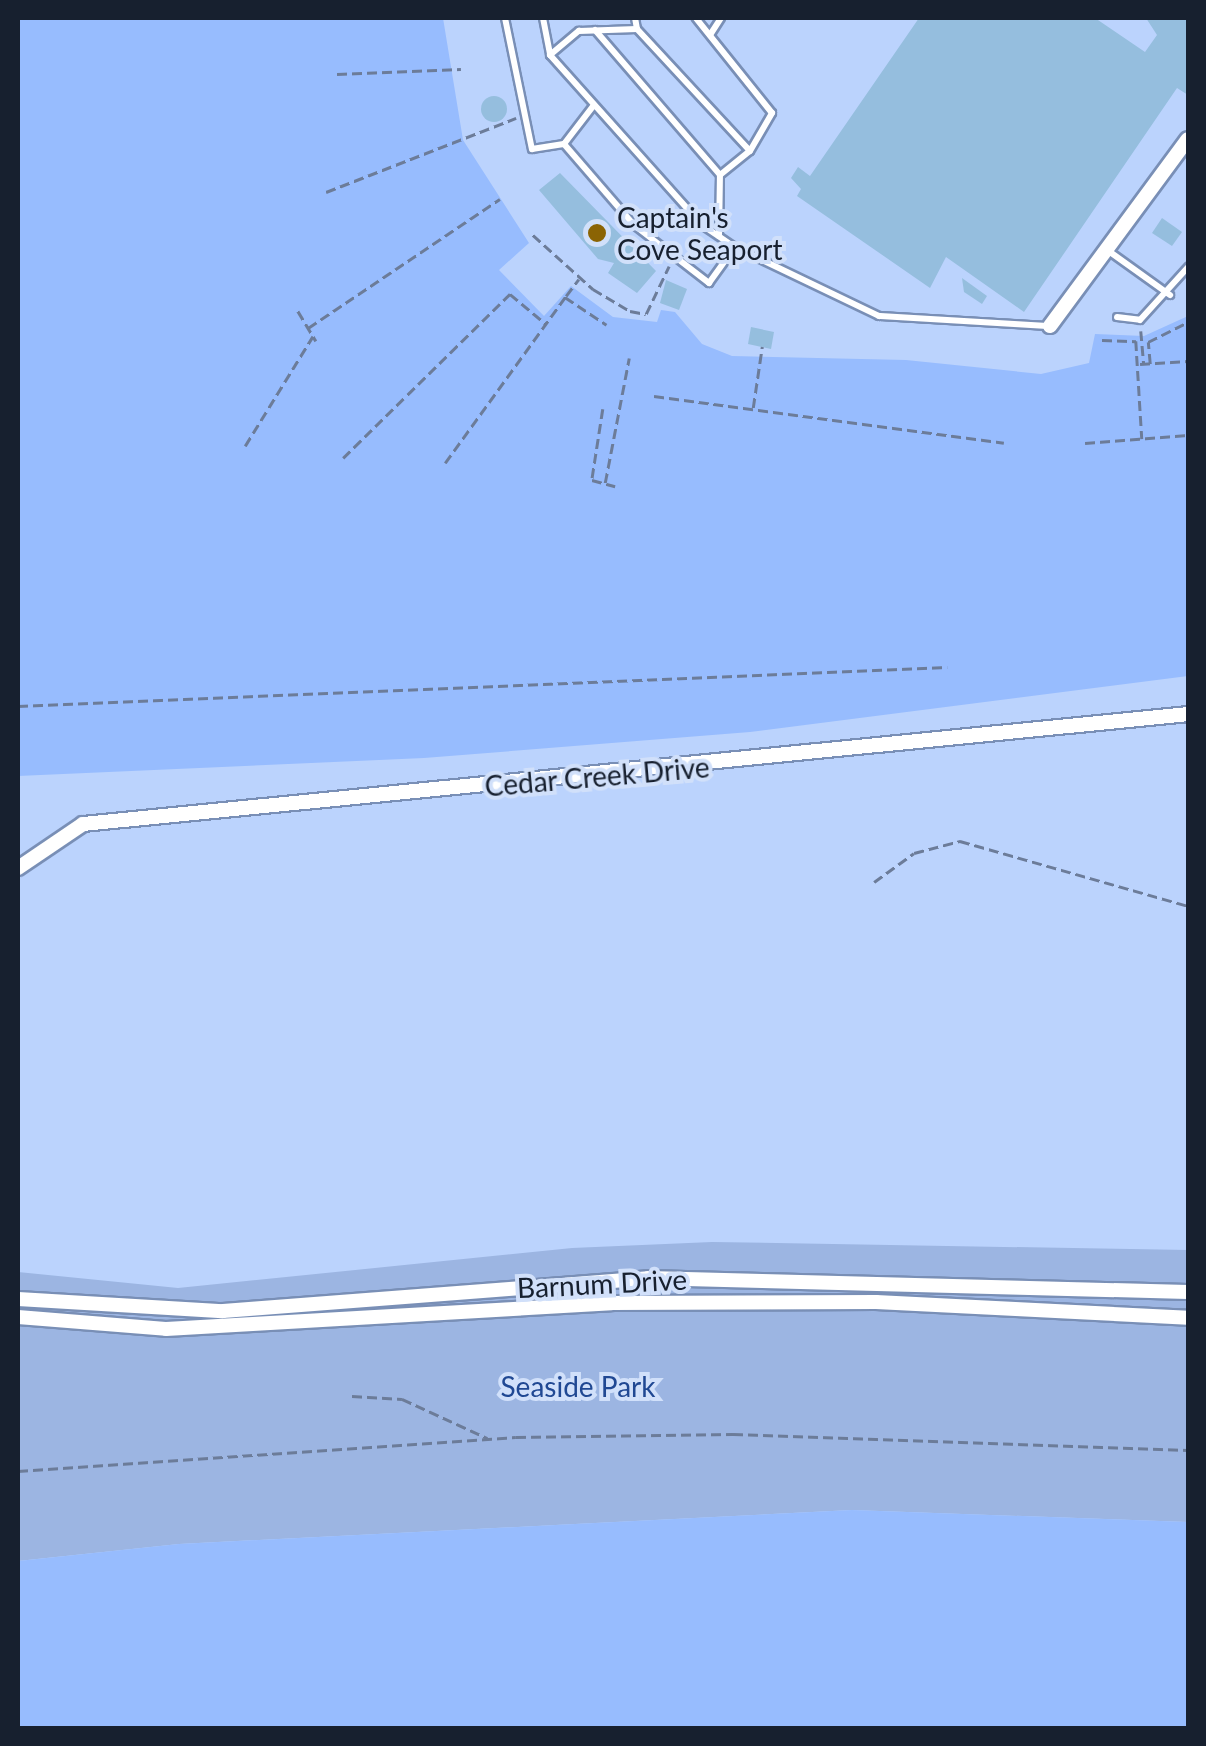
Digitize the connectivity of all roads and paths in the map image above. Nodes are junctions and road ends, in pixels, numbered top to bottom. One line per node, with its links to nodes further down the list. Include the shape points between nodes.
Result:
1 (505, 18): 13 (lane)
2 (542, 18): 9 (lane)
3 (635, 18): 6 (lane)
4 (696, 18): 8 (lane)
5 (720, 18): 8 (lane)
6 (637, 29): 7 (lane); 16 (lane)
7 (594, 30): 9 (lane, via 578,32); 17 (lane)
8 (710, 35): 16 (lane, via 772,113)
9 (550, 55): 12 (lane)
10 (462, 69): 11 (path)
11 (337, 74)
12 (594, 104): 15 (lane); 21 (lane)
13 (525, 114): 15 (lane, via 532,149); 18 (path)
14 (1188, 139): 23 (street)
15 (564, 144): 24 (lane, via 634,225)
16 (750, 151): 17 (lane)
17 (720, 175): 21 (lane)
18 (326, 192)
19 (500, 199): 35 (path)
20 (534, 234): 26 (path)
21 (720, 237): 22 (lane)
22 (735, 247): 24 (lane, via 709,283); 34 (lane, via 880,316)
23 (1110, 252): 27 (lane); 34 (street)
24 (674, 256): 26 (path, via 646,314 615,305)
25 (1188, 266): 27 (lane)
26 (580, 278): 28 (path)
27 (1170, 296): 30 (lane, via 1140,320)
28 (565, 298): 32 (path); 33 (path)
29 (298, 312): 35 (path)
30 (1117, 317)
31 (1188, 322): 45 (path, via 1148,342)
32 (546, 324): 54 (path, via 510,294); 55 (path)
33 (607, 325)
34 (1050, 326)
35 (308, 328): 36 (path)
36 (313, 336): 39 (path); 53 (path)
37 (1102, 340): 43 (path, via 1136,340)
38 (1142, 340): 44 (path)
39 (316, 341)
40 (762, 347): 48 (path)
41 (629, 358): 56 (path)
42 (1188, 361): 45 (path)
43 (1138, 364): 44 (path); 50 (path)
44 (1144, 364): 45 (path)
45 (1150, 364)
46 (654, 396): 48 (path)
47 (603, 408): 56 (path, via 592,480)
48 (752, 410): 51 (path)
49 (1188, 435): 50 (path)
50 (1142, 439): 52 (path)
51 (1004, 443)
52 (1085, 443)
53 (245, 446)
54 (343, 458)
55 (444, 463)
56 (605, 483): 57 (path)
57 (615, 486)
58 (947, 667): 59 (path)
59 (18, 706)
60 (1188, 714): 61 (street, Cedar Creek Drive, via 83,824)
61 (18, 868)
62 (874, 882): 63 (path, via 914,853 960,841)
63 (1188, 906)
64 (1188, 1292): 65 (street, Barnum Drive, via 648,1278 223,1310)
65 (18, 1299)
66 (18, 1317): 67 (street, Barnum Drive, via 166,1328 611,1303 876,1302)
67 (1188, 1318)
68 (352, 1396): 69 (path, via 402,1399)
69 (488, 1438): 70 (path, via 733,1434); 71 (path)
70 (1188, 1450)
71 (18, 1472)

